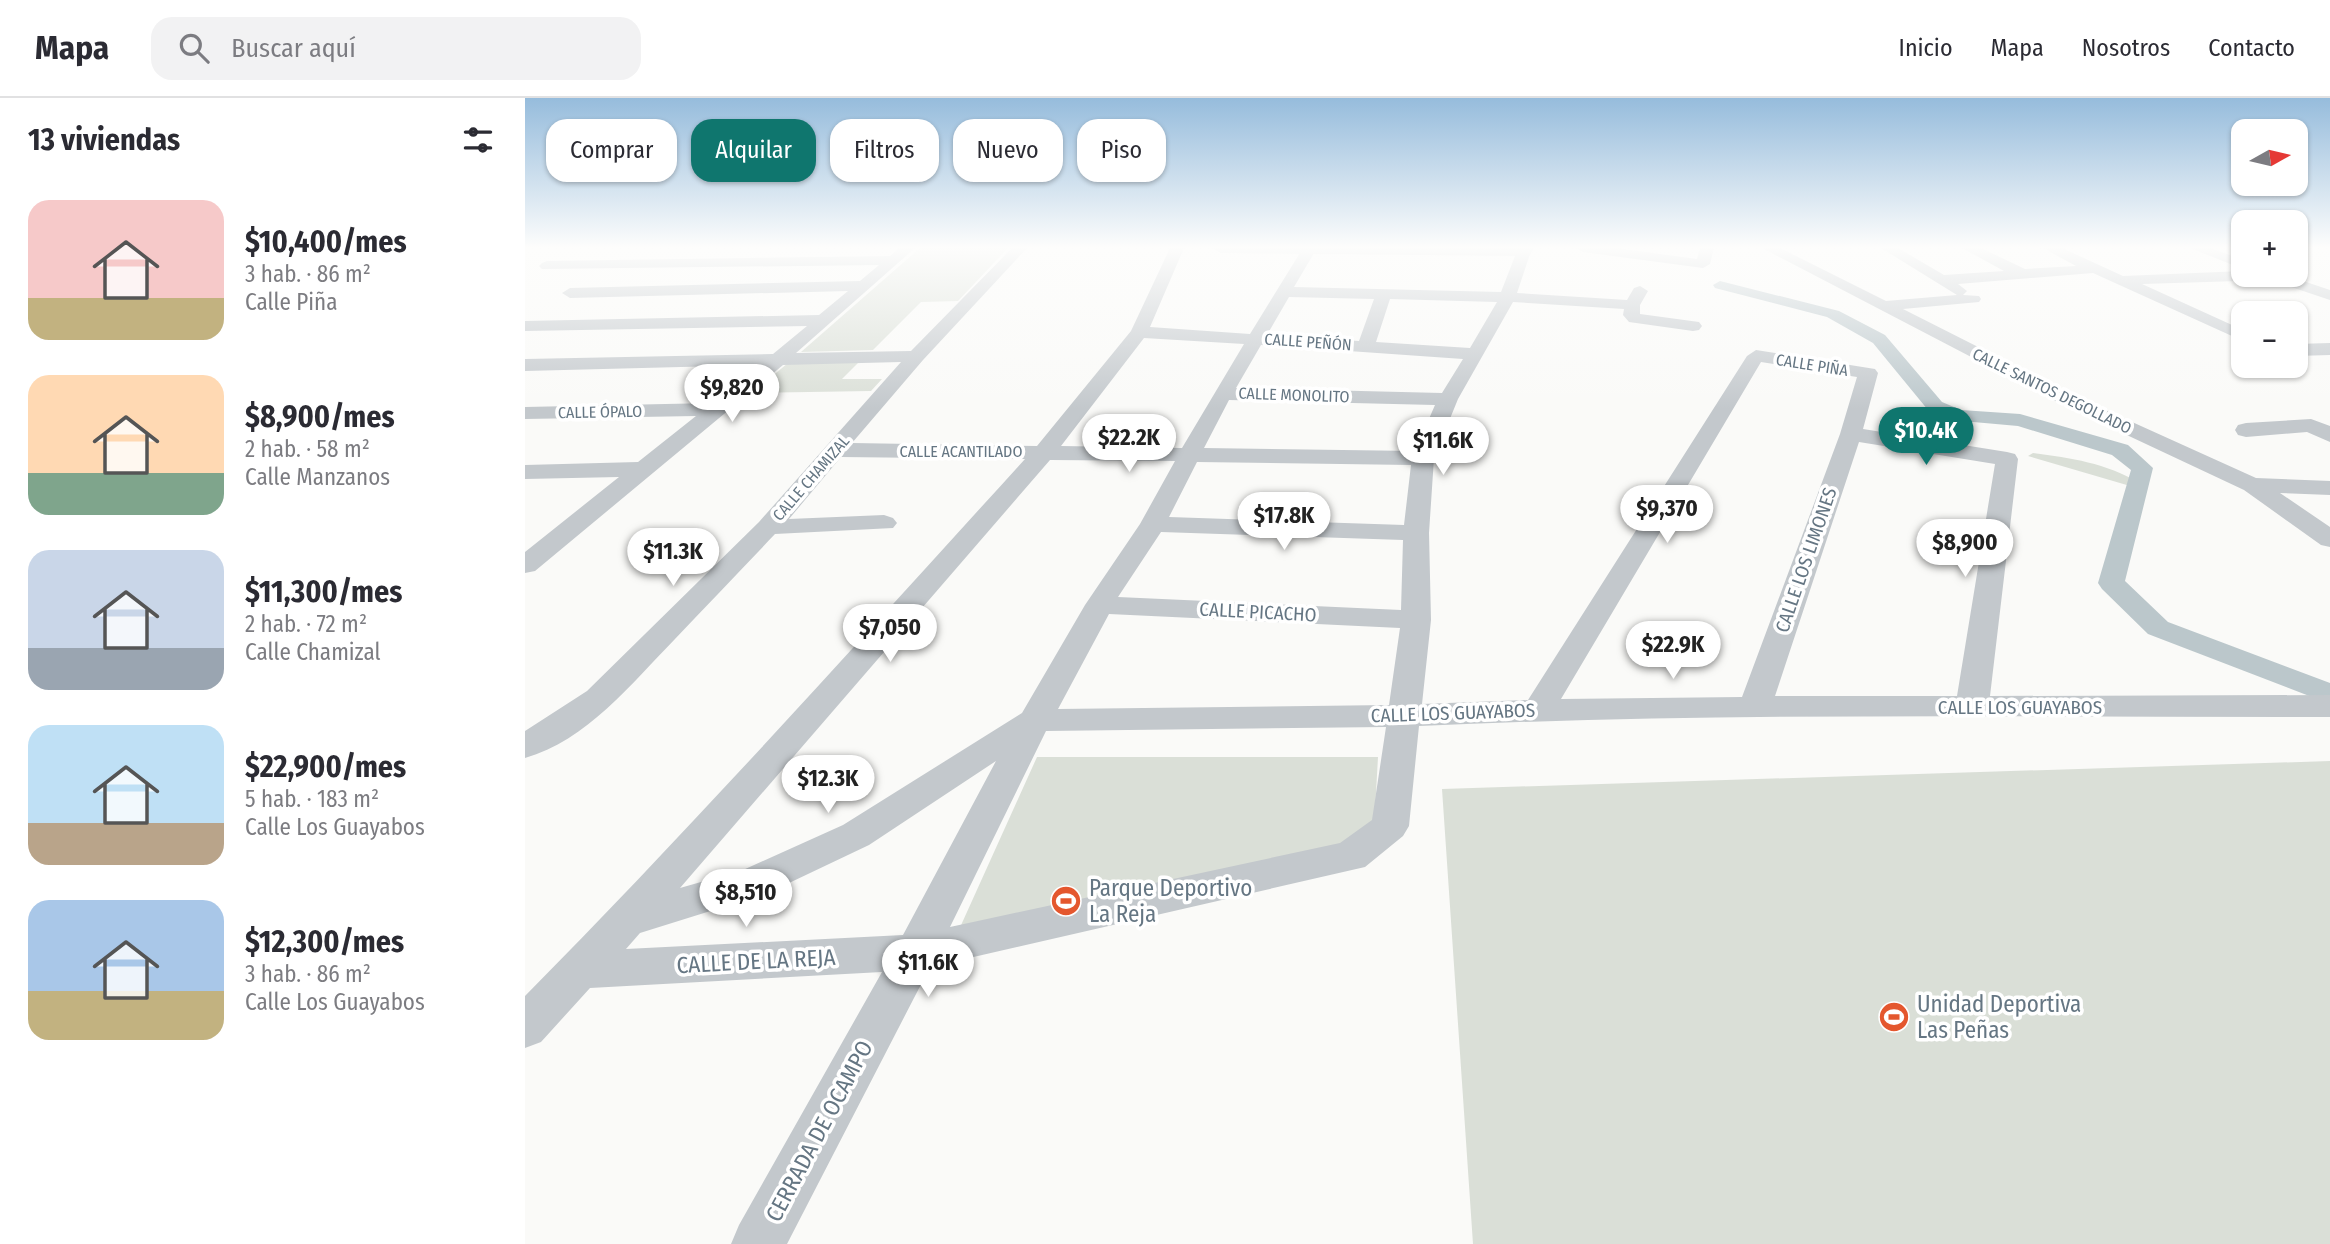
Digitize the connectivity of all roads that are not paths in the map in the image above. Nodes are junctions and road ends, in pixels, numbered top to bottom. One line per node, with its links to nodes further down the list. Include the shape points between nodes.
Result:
1 (846, 301): 16 (street)
2 (969, 301): 26 (street, CALLE CHAMIZAL)
3 (1153, 301): 20 (street)
4 (1278, 301): 21 (street, CERRADA DE OCAMPO)
5 (1381, 301): 22 (street)
6 (1505, 301): 25 (street, CALLE DE LA REJA)
7 (1577, 301): 12 (street)
8 (1634, 301): 12 (street)
9 (1873, 301): 13 (street, CALLE SANTOS DEGOLLADO)
10 (1941, 301): 13 (street)
11 (2163, 301): 15 (street)
12 (1632, 305): 18 (street, via 1635,318)
13 (1882, 306): 43 (street, CALLE SANTOS DEGOLLADO, via 2071,402)
14 (2231, 315): 15 (street)
15 (2196, 316): 19 (street)
16 (825, 320): 17 (street); 27 (street)
17 (525, 326)
18 (1693, 326)
19 (2231, 331)
20 (1139, 332): 21 (street, CALLE PEÑÓN); 38 (street)
21 (1256, 339): 22 (street, CALLE PEÑÓN); 30 (street, CERRADA DE OCAMPO)
22 (1366, 346): 25 (street, CALLE PEÑÓN)
23 (2330, 349): 24 (street)
24 (2308, 350)
25 (1476, 354): 31 (street, CALLE DE LA REJA)
26 (916, 356): 27 (street); 37 (street, CALLE CHAMIZAL)
27 (778, 360): 28 (street); 32 (street)
28 (525, 365)
29 (1868, 373): 35 (street, CALLE LOS LIMONES); 58 (street, CALLE PIÑA, via 1756,356)
30 (1224, 394): 31 (street, CALLE MONOLITO); 39 (street, CERRADA DE OCAMPO)
31 (1448, 400): 40 (street, CALLE DE LA REJA)
32 (717, 409): 33 (street, CALLE ÓPALO); 41 (street)
33 (525, 413)
34 (2246, 430): 36 (street, via 2311,425)
35 (1851, 433): 55 (street, CALLE LOS LIMONES); 56 (street, via 2007,458)
36 (2330, 435)
37 (836, 450): 38 (street, CALLE ACANTILADO); 47 (street, CALLE CHAMIZAL)
38 (1044, 452): 39 (street, CALLE ACANTILADO); 62 (street)
39 (1190, 453): 40 (street, CALLE ACANTILADO); 46 (street, CERRADA DE OCAMPO)
40 (1423, 458): 48 (street, CALLE DE LA REJA)
41 (643, 469): 42 (street); 51 (street)
42 (525, 472)
43 (2252, 485): 44 (street); 49 (street, CALLE SANTOS DEGOLLADO)
44 (2330, 488)
45 (884, 523): 47 (street)
46 (1153, 524): 48 (street); 53 (street, CERRADA DE OCAMPO)
47 (768, 527): 61 (street, CALLE CHAMIZAL, via 599,698)
48 (1416, 533): 54 (street, CALLE DE LA REJA)
49 (2330, 540)
50 (525, 542): 51 (street)
51 (553, 542): 52 (street)
52 (525, 565)
53 (1099, 605): 54 (street, CALLE PICACHO); 60 (street, CERRADA DE OCAMPO)
54 (1416, 620): 59 (street, CALLE DE LA REJA)
55 (1755, 706): 56 (street, CALLE LOS GUAYABOS); 58 (street, CALLE LOS GUAYABOS)
56 (1972, 707): 57 (street, CALLE LOS GUAYABOS)
57 (2321, 707)
58 (1538, 710): 59 (street, CALLE LOS GUAYABOS)
59 (1404, 716): 60 (street, CALLE LOS GUAYABOS); 63 (street, CALLE DE LA REJA, via 1390,826 1350,856)
60 (1035, 720): 62 (street, via 856,835 754,882); 63 (street, CERRADA DE OCAMPO)
61 (525, 746)
62 (626, 920): 64 (street)
63 (916, 952): 64 (street, CALLE DE LA REJA); 66 (street, CERRADA DE OCAMPO)
64 (579, 970): 65 (street)
65 (525, 1027)
66 (758, 1244)

